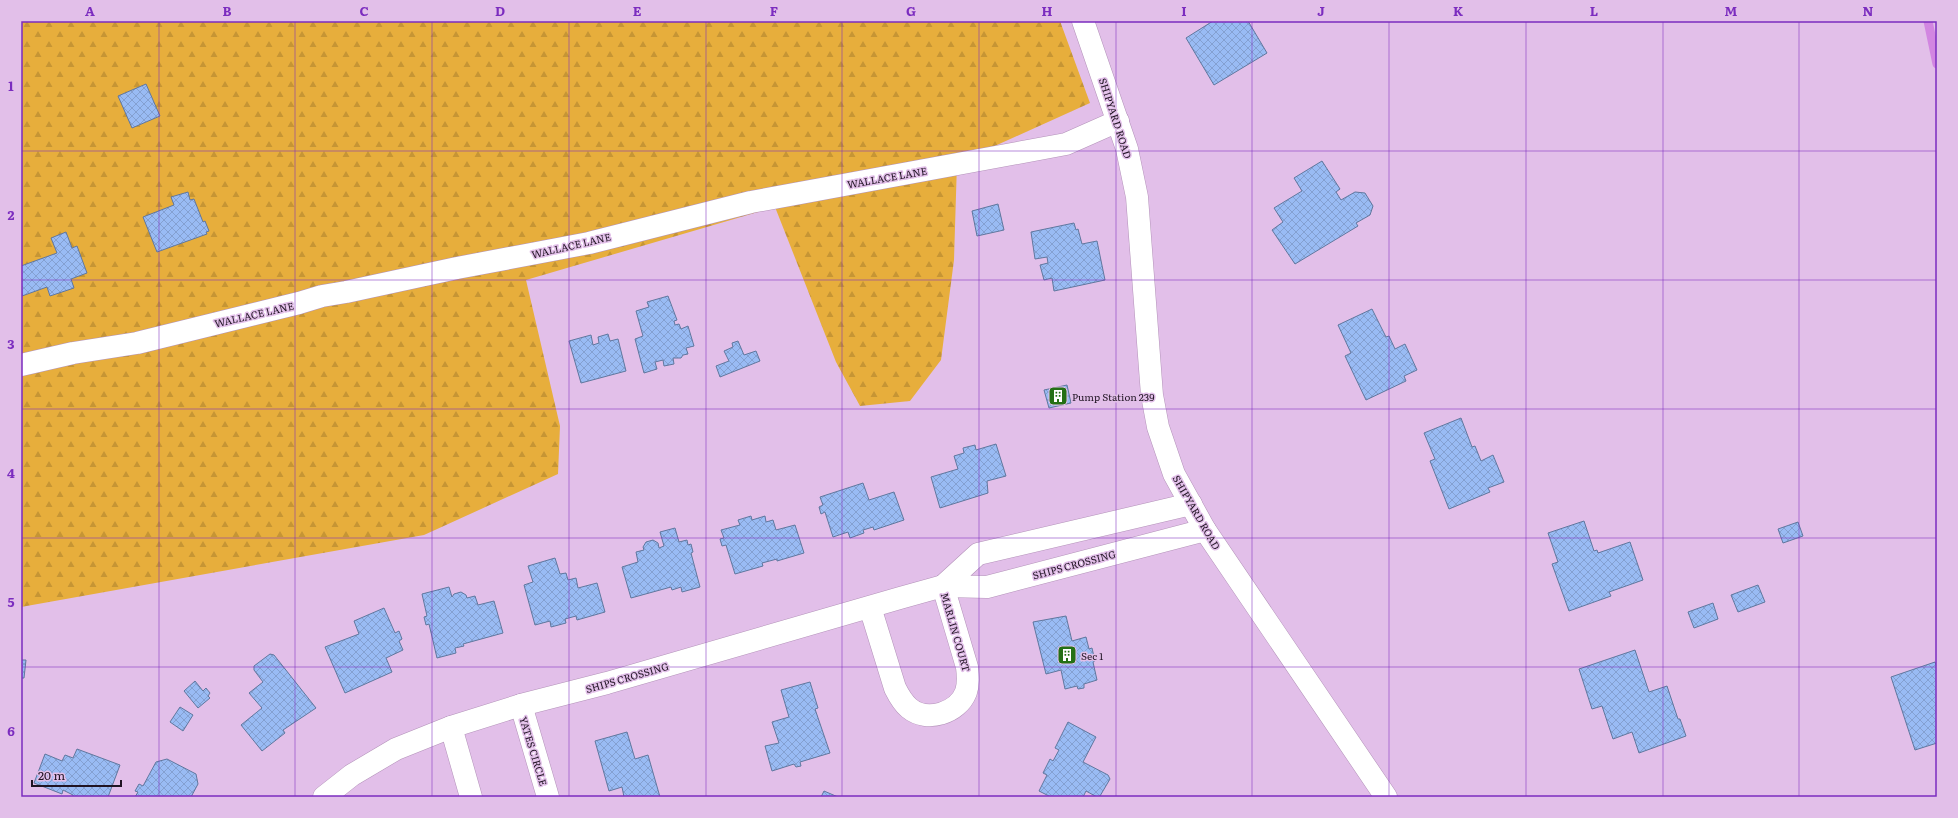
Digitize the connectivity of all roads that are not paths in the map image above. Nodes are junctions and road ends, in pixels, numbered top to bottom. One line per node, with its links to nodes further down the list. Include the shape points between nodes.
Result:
1 (1083, 21): 2 (street, SHIPYARD ROAD)
2 (1118, 121): 3 (street, WALLACE LANE, via 1066,144 751,202 589,243 322,296 136,343 73,353); 4 (street, SHIPYARD ROAD, via 1137,197 1150,376 1158,426 1174,474)
3 (21, 365)
4 (1191, 504): 5 (street, SHIPYARD ROAD); 6 (street, SHIPS CROSSING, via 978,554)
5 (1205, 530): 6 (street, SHIPS CROSSING, via 987,587); 13 (street, SHIPYARD ROAD)
6 (943, 586): 7 (street, SHIPS CROSSING); 7 (street, MARLIN COURT, via 969,680 966,693 948,712 922,714 910,709 901,700)
7 (870, 607): 8 (street, SHIPS CROSSING)
8 (521, 705): 9 (street, SHIPS CROSSING); 12 (street, YATES CIRCLE)
9 (451, 727): 10 (street, SHIPS CROSSING, via 396,749 352,775); 11 (street)
10 (324, 797)
11 (471, 797)
12 (548, 797)
13 (1386, 797)

